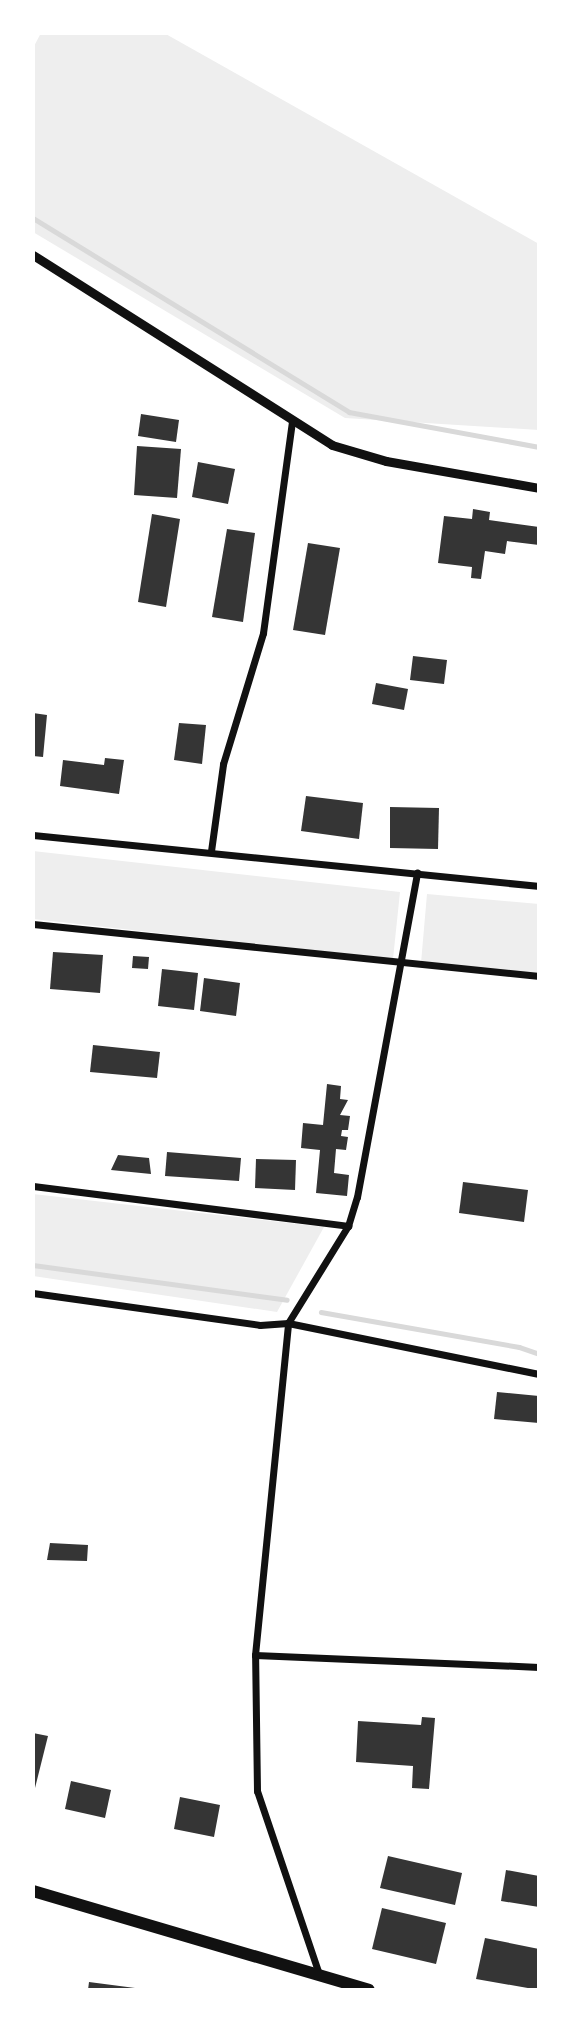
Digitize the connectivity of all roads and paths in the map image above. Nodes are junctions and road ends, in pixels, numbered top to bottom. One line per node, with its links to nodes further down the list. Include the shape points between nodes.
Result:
1 (33, 256): 2 (street)
2 (292, 420): 3 (street, via 332,445 386,461); 5 (street, via 263,633 223,764)
3 (539, 490)
4 (33, 835): 5 (street)
5 (211, 851): 6 (street)
6 (417, 873): 7 (street); 9 (street)
7 (539, 886)
8 (33, 924): 9 (street)
9 (401, 963): 10 (street); 12 (street)
10 (539, 975)
11 (33, 1186): 12 (street)
12 (348, 1227): 14 (street)
13 (33, 1293): 14 (street, via 260,1325)
14 (288, 1324): 15 (street); 16 (street)
15 (539, 1374)
16 (255, 1655): 17 (street); 19 (street, via 257,1791)
17 (539, 1668)
18 (33, 1891): 19 (highway)
19 (327, 1981): 20 (highway)
20 (369, 1990)

